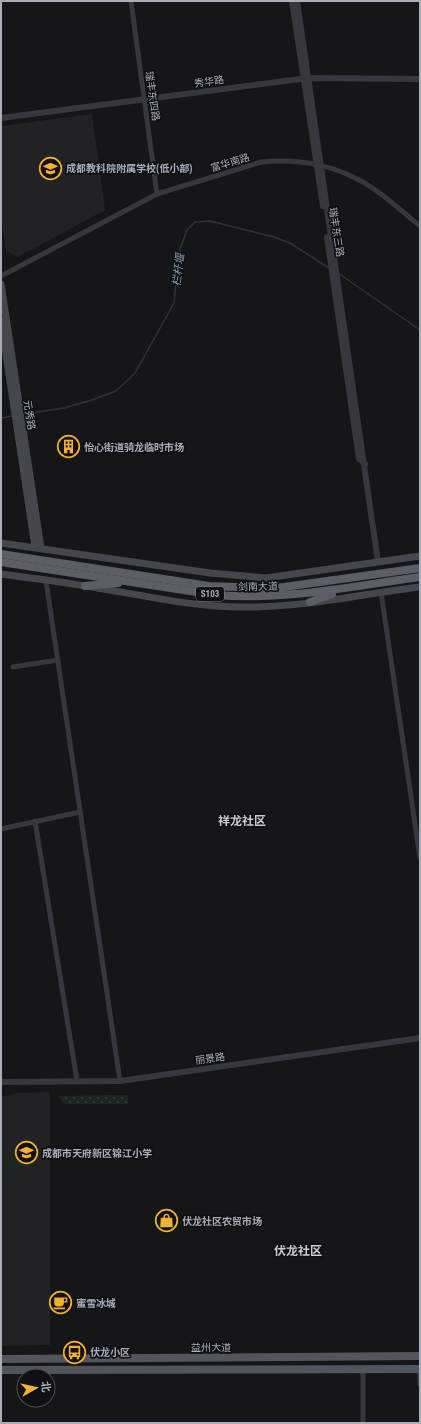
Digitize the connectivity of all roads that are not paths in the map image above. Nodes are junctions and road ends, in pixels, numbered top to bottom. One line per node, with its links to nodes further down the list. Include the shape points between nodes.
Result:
1 (131, 1): 6 (street, 瑞丰东四路)
2 (292, 1): 4 (street, 瑞丰东三路)
3 (297, 1): 4 (street, 瑞丰东三路)
4 (306, 78): 5 (street, 秀华路); 6 (street, 秀华路); 8 (street, 瑞丰东三路)
5 (420, 79)
6 (144, 100): 7 (street, 秀华路); 9 (street, 瑞丰东四路)
7 (1, 118)
8 (319, 165): 9 (street, 富华南路, via 278,160 261,162); 10 (street, 富华南路, via 341,172 374,189); 19 (street, 瑞丰东三路)
9 (157, 194): 11 (street, 富华南路)
10 (420, 226)
11 (1, 276)
12 (1, 284): 14 (main road, 元秀路)
13 (1, 321): 14 (main road, 元秀路)
14 (16, 409): 16 (main road, 元秀路)
15 (1, 543): 16 (main road)
16 (38, 548): 19 (main road, via 210,573 266,578)
17 (2, 556): 20 (highway, 剑南大道 / S103, via 238,588 284,587); 24 (highway, 剑南大道 / S103)
18 (420, 556): 19 (main road)
19 (378, 562)
20 (420, 568)
21 (1, 574): 23 (main road)
22 (420, 577): 25 (highway, 剑南大道 / S103)
23 (46, 581): 26 (main road); 30 (street)
24 (134, 582): 25 (highway, 剑南大道 / S103, via 250,598); 26 (highway)
25 (387, 582): 29 (highway, via 326,595)
26 (85, 586): 29 (main road, via 185,604 217,607 260,607)
27 (420, 587): 28 (main road)
28 (381, 592): 29 (main road); 33 (street)
29 (310, 602)
30 (58, 660): 31 (street); 32 (street)
31 (13, 667)
32 (80, 812): 35 (street); 39 (street)
33 (414, 816): 34 (street); 37 (street)
34 (420, 816)
35 (35, 821): 36 (street); 41 (street)
36 (1, 829)
37 (420, 858)
38 (420, 1038): 39 (street, 丽景路)
39 (120, 1081): 41 (street, 丽景路)
40 (1, 1082): 41 (street, 丽景路)
41 (78, 1082)
42 (420, 1356): 43 (main road, 益州大道)
43 (1, 1359)
44 (363, 1369): 45 (main road); 46 (main road); 48 (street)
45 (420, 1369): 47 (street)
46 (1, 1370)
47 (420, 1384)
48 (363, 1423)

